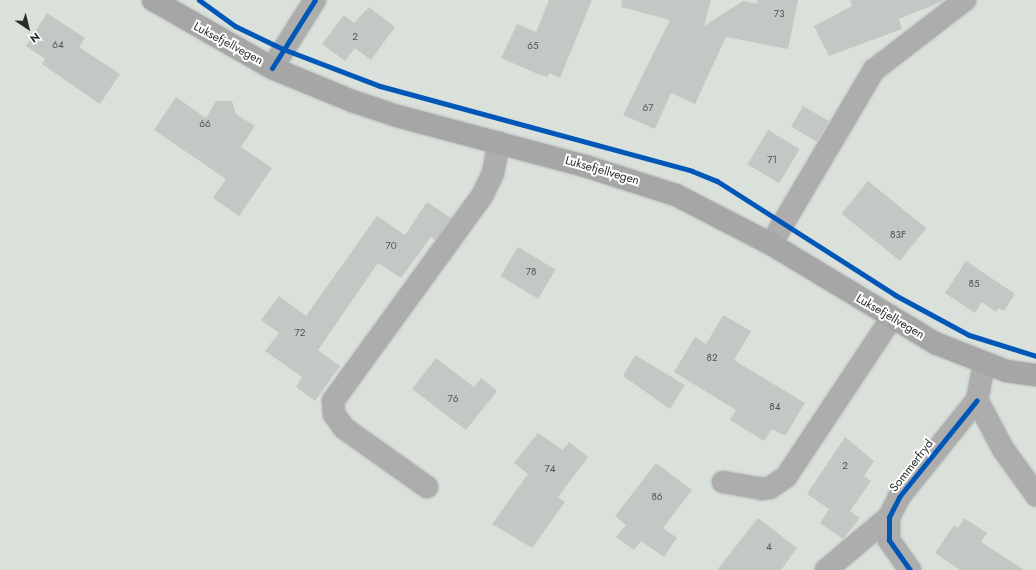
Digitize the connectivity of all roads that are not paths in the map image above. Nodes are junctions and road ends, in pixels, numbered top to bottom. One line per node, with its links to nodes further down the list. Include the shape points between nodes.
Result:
1 (153, 0): 4 (main road, Luksefjellvegen)
2 (316, 0): 4 (street)
3 (965, 0): 6 (street, via 874,70 824,159)
4 (272, 68): 5 (main road, Luksefjellvegen, via 398,116)
5 (499, 143): 6 (main road, Luksefjellvegen, via 676,195); 12 (street, via 493,173 482,196 333,401 334,414 344,428)
6 (771, 244): 7 (main road, Luksefjellvegen)
7 (891, 319): 8 (main road, Luksefjellvegen); 11 (street, via 786,477 770,488 761,489)
8 (984, 364): 9 (main road, Luksefjellvegen); 10 (street)
9 (1036, 375)
10 (977, 400): 13 (street, via 1003,449); 14 (street, Sommerfryd, via 899,497)
11 (723, 482)
12 (428, 487)
13 (1036, 495)
14 (889, 517): 15 (street); 16 (street, Sommerfryd, via 889,540)
15 (826, 570)
16 (910, 570)

